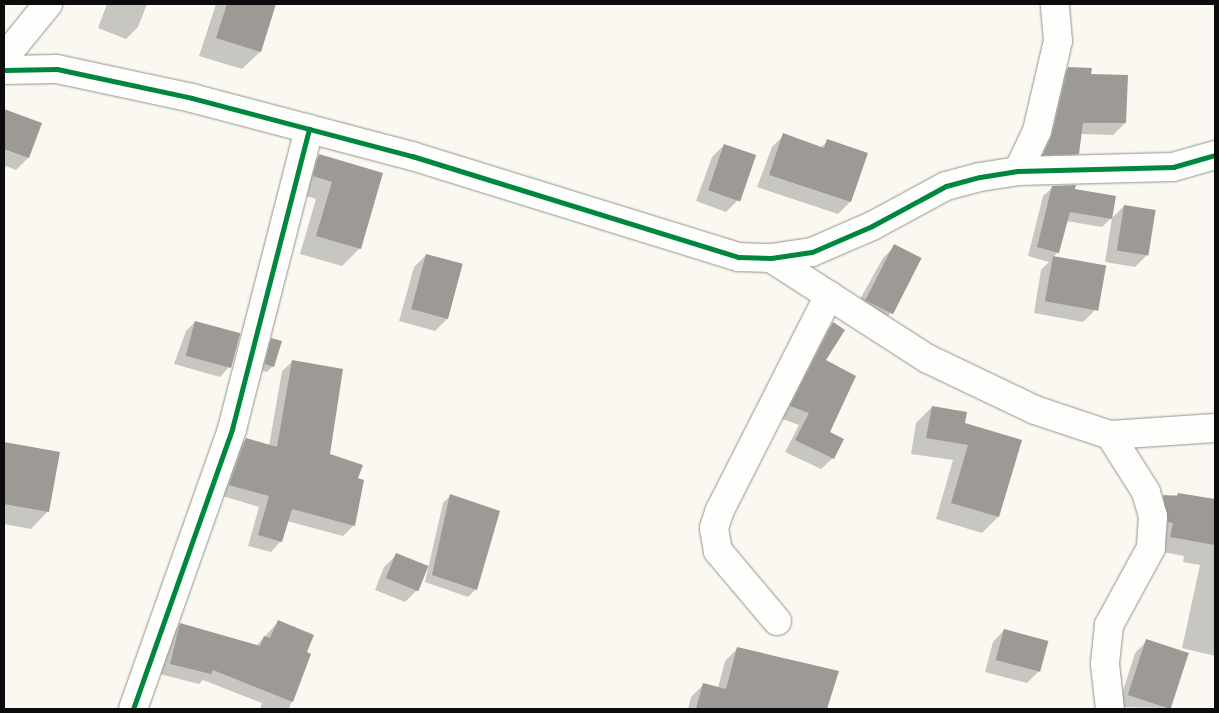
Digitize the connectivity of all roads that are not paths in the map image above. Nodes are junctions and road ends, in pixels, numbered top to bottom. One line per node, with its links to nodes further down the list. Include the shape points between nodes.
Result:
1 (48, 4): 3 (street)
2 (1055, 4): 7 (street, via 1058,41 1037,132)
3 (4, 58)
4 (4, 70): 5 (street, via 58,69 192,98)
5 (309, 129): 8 (street, via 550,198 696,246 739,257); 13 (street, via 232,429)
6 (1215, 155): 7 (street, via 1173,167)
7 (1018, 171): 8 (street, via 946,186 872,226 812,252)
8 (771, 258): 9 (street)
9 (828, 295): 11 (street, via 934,362 1034,410); 12 (street, via 720,510 714,528 718,551)
10 (1215, 428): 11 (street)
11 (1110, 435): 14 (street, via 1146,492 1153,516 1151,548 1109,625 1105,664)
12 (777, 621)
13 (133, 709)
14 (1110, 709)

